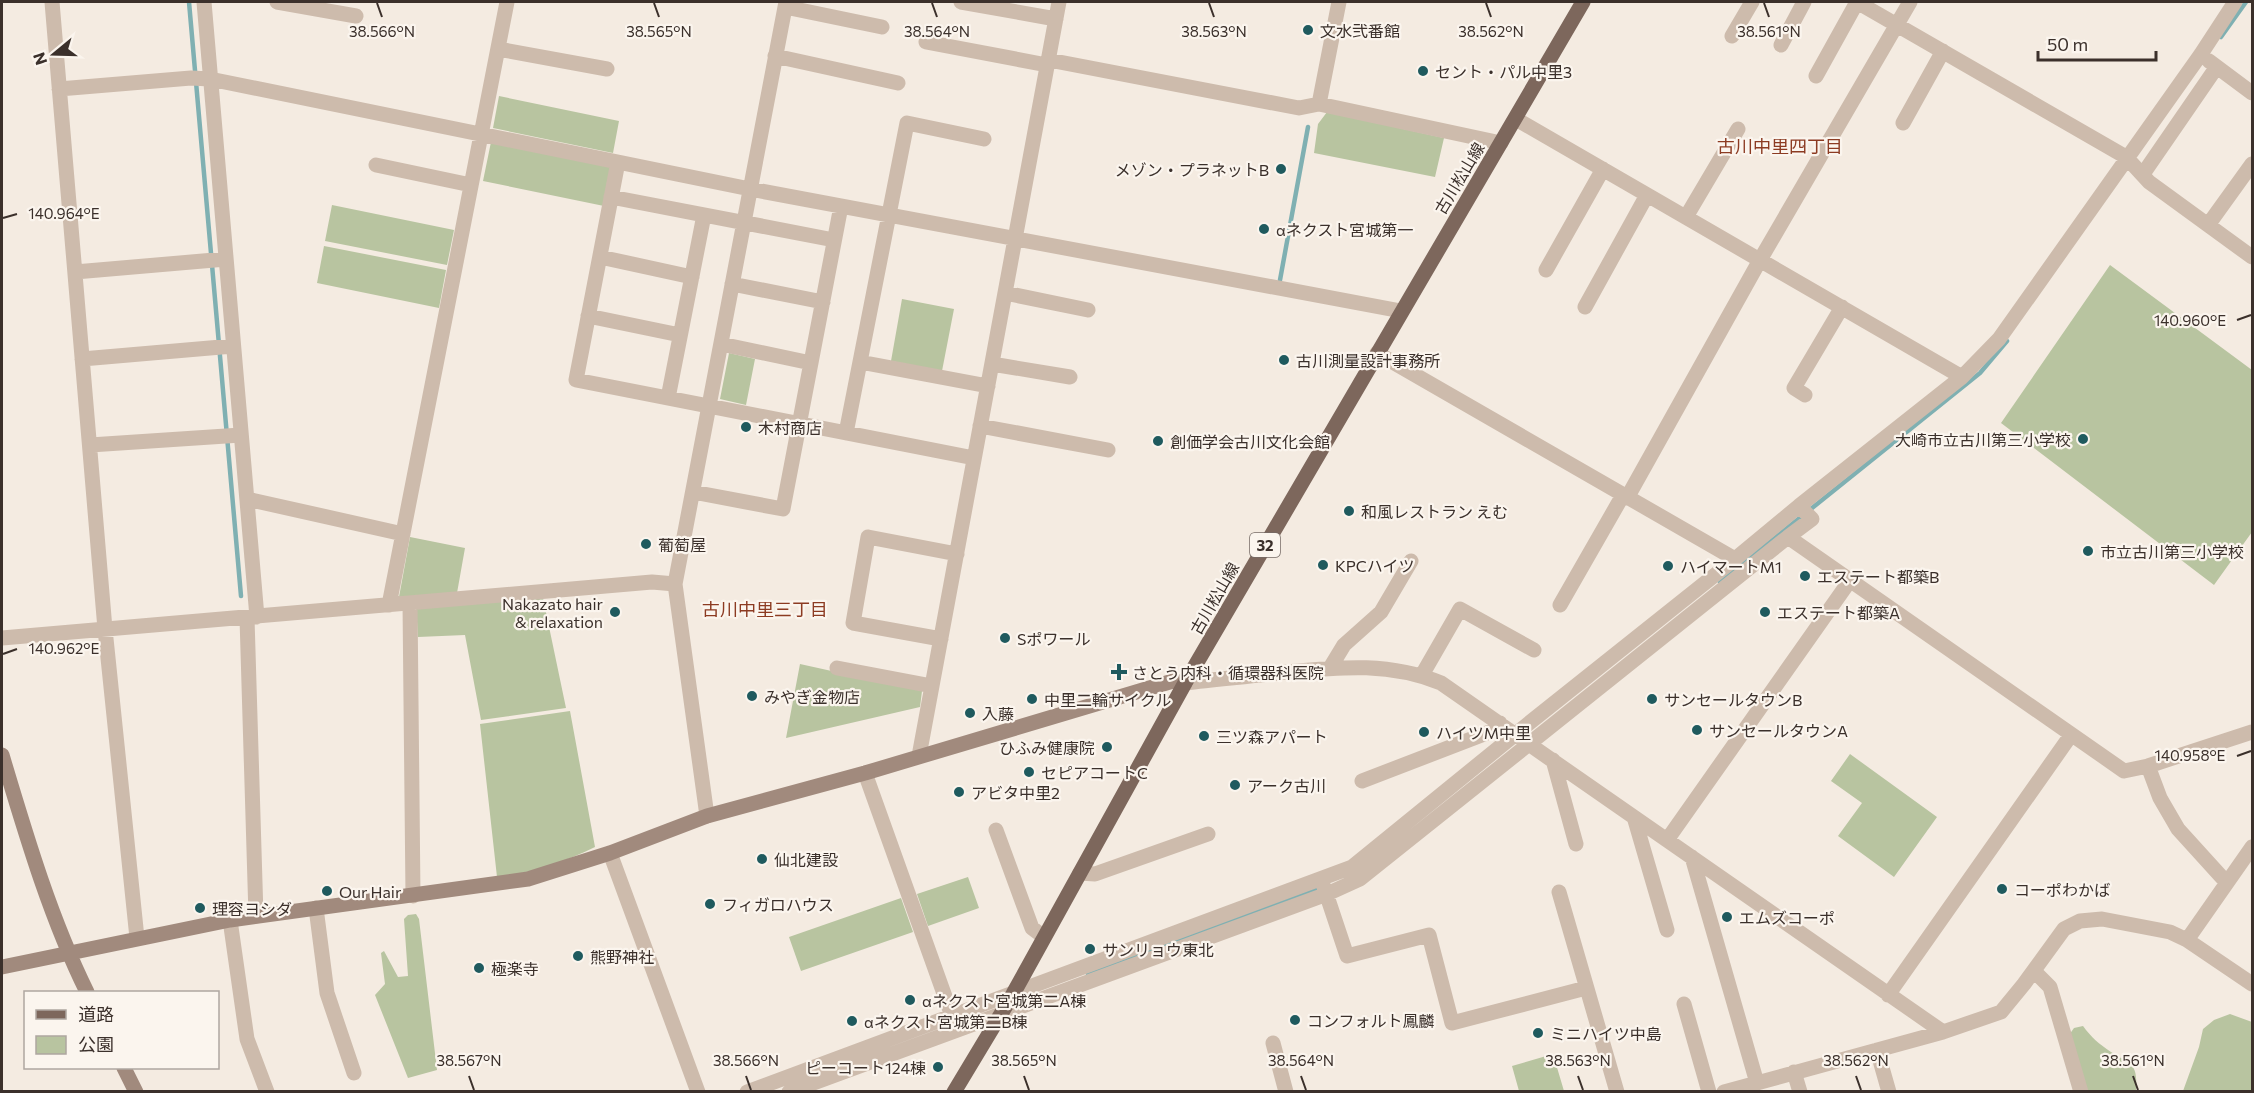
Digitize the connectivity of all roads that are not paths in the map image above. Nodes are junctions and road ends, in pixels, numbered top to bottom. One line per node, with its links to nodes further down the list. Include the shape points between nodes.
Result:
1 (52, 2): 31 (street)
2 (204, 2): 29 (street)
3 (277, 2): 15 (street)
4 (507, 2): 22 (street)
5 (961, 2): 16 (street)
6 (1059, 2): 16 (street)
7 (1339, 2): 33 (street)
8 (1583, 2): 34 (main road, 古川松山線 / 32)
9 (1752, 2): 19 (street)
10 (1804, 2): 21 (street)
11 (1857, 2): 17 (street); 28 (street)
12 (1910, 2): 17 (street)
13 (2235, 2): 25 (street)
14 (785, 4): 18 (street); 24 (street)
15 (356, 16)
16 (1056, 19): 26 (street)
17 (1897, 24): 23 (street); 60 (street)
18 (882, 27)
19 (1732, 36)
20 (926, 42): 26 (street)
21 (1781, 45)
22 (498, 48): 27 (street); 37 (street)
23 (1943, 51): 35 (street); 41 (street)
24 (775, 56): 30 (street); 46 (street)
25 (2208, 61): 32 (street); 41 (street); 41 (street)
26 (1048, 62): 33 (street, via 1299,108); 55 (street)
27 (607, 69)
28 (1816, 76)
29 (201, 79): 31 (street); 37 (street); 59 (street)
30 (898, 83)
31 (60, 89): 62 (street)
32 (2253, 93)
33 (1319, 104): 39 (street)
34 (1516, 118): 39 (main road, 古川松山線 / 32); 44 (street)
35 (1903, 123)
36 (1738, 129): 52 (street)
37 (481, 134): 40 (street); 45 (street)
38 (984, 138): 51 (street, via 907,123)
39 (1501, 143): 70 (main road, 古川松山線 / 32)
40 (618, 162): 46 (street); 48 (street)
41 (2133, 164): 54 (street, via 2149,182); 80 (street, via 1999,339)
42 (2253, 164): 54 (street)
43 (376, 165): 45 (street)
44 (1603, 169): 47 (street); 61 (street)
45 (471, 185): 97 (street)
46 (750, 189): 49 (street); 53 (street)
47 (1647, 195): 52 (street); 67 (street)
48 (611, 197): 50 (street); 57 (street)
49 (841, 206): 51 (street); 56 (street)
50 (704, 215): 53 (street); 63 (street)
51 (889, 215): 55 (street); 77 (street)
52 (1686, 217): 60 (street)
53 (744, 222): 56 (street); 64 (street)
54 (2208, 225): 58 (street)
55 (1016, 237): 65 (street); 70 (street)
56 (834, 240): 66 (street)
57 (600, 257): 63 (street); 71 (street)
58 (2253, 257)
59 (216, 260): 62 (street); 74 (street)
60 (1760, 260): 68 (street); 94 (street)
61 (1546, 270)
62 (75, 272): 76 (street)
63 (692, 277): 72 (street)
64 (732, 284): 66 (street); 73 (street)
65 (1005, 293): 69 (street); 79 (street)
66 (822, 302): 78 (street)
67 (1585, 307)
68 (1842, 307): 80 (street); 83 (street, via 1794,388)
69 (1088, 310)
70 (1401, 311): 75 (main road, 古川松山線 / 32)
71 (588, 316): 72 (street); 84 (street, via 576,380)
72 (680, 335): 84 (street)
73 (721, 344): 78 (street); 85 (street)
74 (223, 347): 76 (street); 89 (street)
75 (1377, 353): 94 (street); 115 (main road, 古川松山線 / 32)
76 (82, 359): 90 (street)
77 (860, 362): 82 (street); 88 (street)
78 (811, 363): 86 (street)
79 (992, 364): 81 (street); 82 (street)
80 (1962, 376): 96 (street)
81 (1070, 377)
82 (988, 386): 87 (street)
83 (1805, 395)
84 (668, 398): 85 (street)
85 (709, 406): 86 (street); 93 (street)
86 (799, 423): 88 (street); 93 (street, via 783,509)
87 (980, 426): 91 (street); 92 (street)
88 (846, 433): 92 (street)
89 (231, 436): 90 (street); 95 (street)
90 (90, 445): 108 (street)
91 (1108, 450)
92 (974, 458): 99 (street)
93 (693, 492): 103 (street)
94 (1625, 497): 100 (street); 106 (street)
95 (247, 499): 97 (street); 107 (street)
96 (1804, 510): 98 (street, via 1812,519); 100 (street)
97 (403, 534): 105 (street)
98 (1788, 537): 102 (street); 120 (street)
99 (957, 554): 110 (street); 110 (street, via 868,537 853,623)
100 (1734, 559): 120 (street)
101 (1411, 561): 113 (street, via 1381,612 1344,645)
102 (1851, 579): 119 (street); 131 (street)
103 (675, 584): 104 (street, via 652,582); 127 (street)
104 (410, 603): 105 (street); 140 (street)
105 (389, 605): 107 (street)
106 (1560, 605)
107 (252, 618): 108 (street); 142 (street)
108 (105, 629): 109 (street); 146 (street)
109 (2, 638)
110 (941, 639): 116 (street)
111 (1534, 650): 114 (street, via 1460,609)
112 (837, 668): 116 (street)
113 (1330, 668): 114 (street, via 1385,668); 115 (street)
114 (1422, 675): 117 (street, via 1441,683)
115 (1185, 683): 122 (street, via 1173,681); 136 (main road, 古川松山線 / 32)
116 (932, 687): 122 (street)
117 (1500, 723): 120 (street); 126 (street, via 1492,731)
118 (2253, 732): 124 (street)
119 (2071, 735): 124 (street, via 2124,771); 155 (street)
120 (1523, 739): 123 (street); 138 (street)
121 (2, 755): 148 (street)
122 (919, 756): 125 (street)
123 (1554, 760): 128 (street); 132 (street)
124 (2148, 766): 137 (street, via 2178,829)
125 (865, 773): 127 (street); 158 (street)
126 (1362, 781)
127 (707, 816): 134 (street)
128 (1634, 817): 131 (street); 144 (street)
129 (996, 830): 145 (street, via 1032,928)
130 (1208, 834): 136 (street, via 1095,874)
131 (1667, 840): 135 (street)
132 (1576, 844)
133 (2253, 847): 137 (street)
134 (610, 853): 140 (street, via 528,879); 170 (street)
135 (1692, 857): 155 (street); 166 (street)
136 (1080, 873): 145 (main road, 古川松山線 / 32)
137 (2227, 883): 147 (street)
138 (1324, 887): 152 (street, via 1347,956 1429,935 1452,1023); 154 (street); 157 (street)
139 (1559, 892): 152 (street)
140 (413, 896): 141 (street)
141 (316, 908): 142 (street); 165 (street, via 327,993)
142 (256, 916): 143 (street)
143 (230, 920): 146 (street); 169 (street, via 248,1039)
144 (1667, 930)
145 (1044, 937): 154 (main road, 古川松山線 / 32)
146 (137, 938): 148 (street)
147 (2187, 940): 150 (street, via 2170,932 2102,919 2080,921 2064,929); 151 (street)
148 (68, 953): 149 (street); 153 (street)
149 (2, 967)
150 (2034, 971): 159 (street, via 2001,1012); 179 (street, via 2050,987)
151 (2253, 984)
152 (1586, 988): 174 (street)
153 (86, 991)
154 (1013, 994): 157 (main road, 古川松山線 / 32); 158 (street)
155 (1888, 995): 159 (street)
156 (1684, 1004): 175 (street)
157 (999, 1014): 160 (street); 172 (main road, 古川松山線 / 32)
158 (952, 1016): 160 (street)
159 (1943, 1032): 162 (street)
160 (922, 1035): 167 (street); 171 (street)
161 (1273, 1043): 173 (street)
162 (1877, 1050): 164 (street); 178 (street)
163 (124, 1069): 168 (street)
164 (1794, 1072): 166 (street); 177 (street)
165 (354, 1073)
166 (1757, 1083): 176 (street)
167 (758, 1090)
168 (136, 1092)
169 (267, 1092)
170 (698, 1092)
171 (789, 1092)
172 (954, 1092)
173 (1286, 1092)
174 (1617, 1092)
175 (1709, 1092)
176 (1724, 1092)
177 (1800, 1092)
178 (1889, 1092)
179 (2081, 1092)

